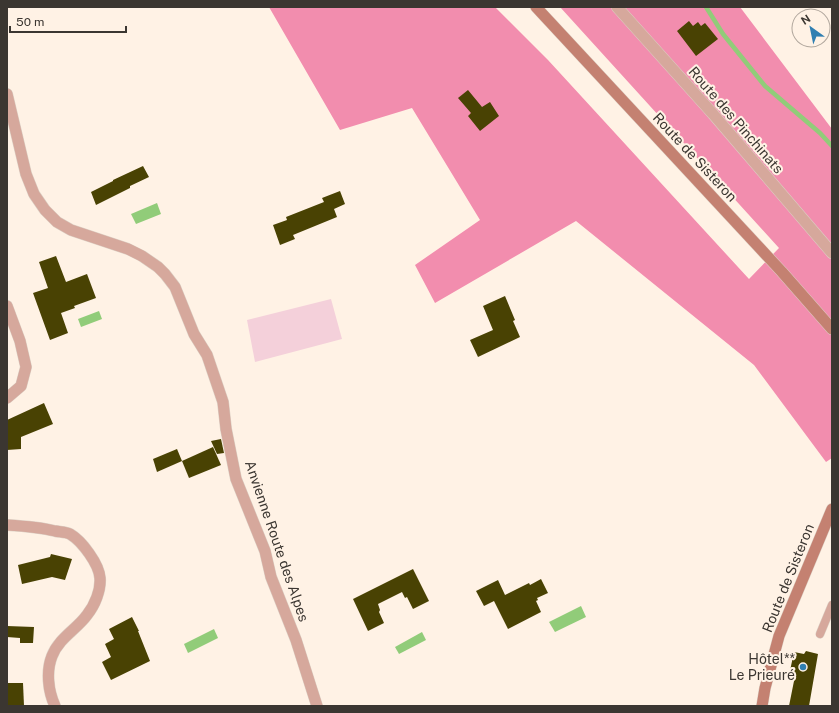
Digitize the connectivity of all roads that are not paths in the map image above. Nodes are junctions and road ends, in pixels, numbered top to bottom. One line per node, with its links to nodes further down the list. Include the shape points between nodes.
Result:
1 (536, 7): 6 (main road, Route de Sisteron)
2 (617, 7): 4 (street, Route des Pinchinats)
3 (7, 94): 13 (street, Anvienne Route des Alpes, via 26,174 34,194 45,210 57,222 71,230 142,256 158,267 175,287 194,334 207,355 223,402 236,478 265,551 271,577 296,640)
4 (832, 253)
5 (7, 306): 7 (street, via 20,341 26,367 21,386)
6 (832, 329)
7 (7, 398)
8 (832, 509): 14 (main road, Route de Sisteron, via 779,636)
9 (7, 525): 12 (street, via 69,533 82,542 94,560 100,578 98,596 88,615 64,638 52,656 48,676)
10 (832, 605): 11 (lane)
11 (820, 634)
12 (55, 706)
13 (317, 706)
14 (762, 706)

